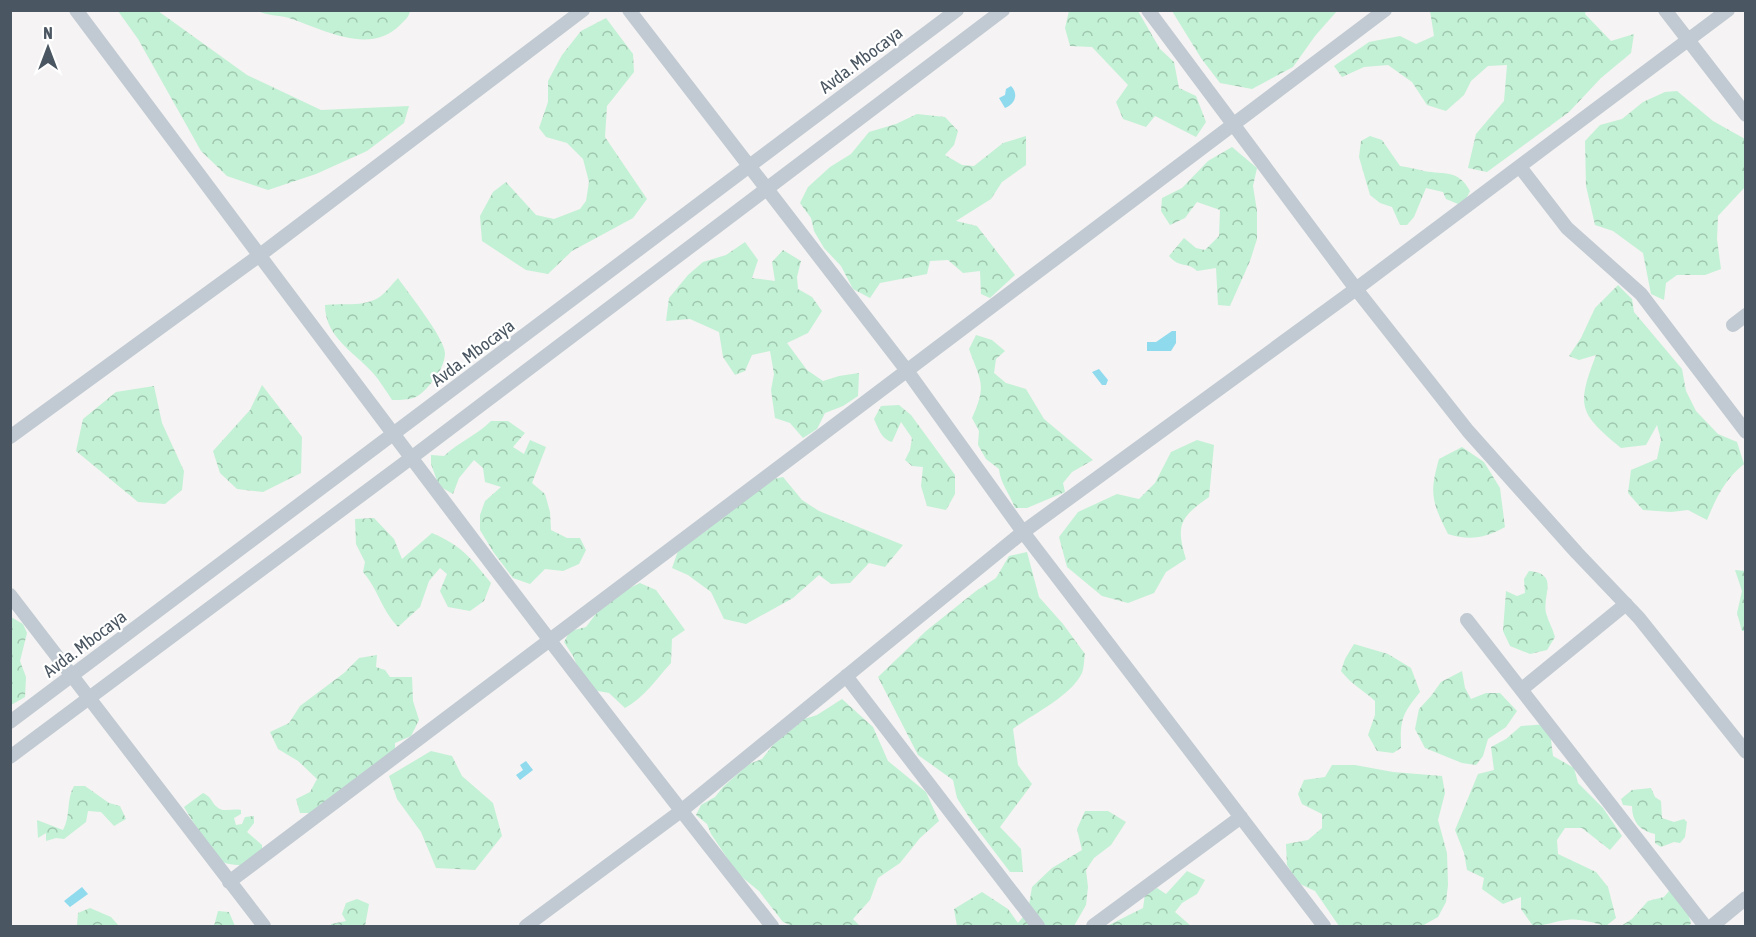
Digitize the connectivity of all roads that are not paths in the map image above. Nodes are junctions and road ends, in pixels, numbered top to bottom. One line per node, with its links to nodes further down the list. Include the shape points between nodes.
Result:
1 (76, 10): 16 (street)
2 (583, 10): 16 (street)
3 (629, 10): 13 (street)
4 (957, 10): 13 (street, Avda. Mbocaya)
5 (1003, 10): 15 (street)
6 (1148, 10): 12 (street)
7 (1385, 10): 12 (street)
8 (1665, 10): 10 (street)
9 (1728, 10): 10 (street)
10 (1688, 40): 11 (street); 14 (street)
11 (1746, 115)
12 (1234, 125): 17 (street); 20 (street)
13 (750, 166): 15 (street); 22 (street, Avda. Mbocaya)
14 (1520, 166): 17 (street); 21 (street, via 1567,228 1641,294)
15 (766, 189): 20 (street); 24 (street)
16 (260, 255): 22 (street); 23 (street)
17 (1356, 289): 25 (street); 27 (street, via 1468,431)
18 (1746, 315): 19 (street)
19 (1732, 325)
20 (908, 372): 25 (street); 29 (street)
21 (1746, 432)
22 (394, 435): 24 (street); 30 (street, Avda. Mbocaya)
23 (10, 437)
24 (411, 458): 29 (street); 33 (street)
25 (1023, 532): 31 (street); 38 (street)
26 (10, 595): 30 (street)
27 (1626, 604): 32 (street); 35 (street)
28 (1467, 620): 32 (street)
29 (550, 641): 37 (street); 39 (street)
30 (72, 676): 33 (street); 34 (street, Avda. Mbocaya)
31 (846, 676): 37 (street); 44 (street)
32 (1522, 689): 47 (street)
33 (89, 698): 36 (street); 39 (street)
34 (10, 722)
35 (1746, 752)
36 (10, 757)
37 (681, 811): 42 (street); 43 (street)
38 (1241, 817): 45 (street); 46 (street)
39 (230, 882): 41 (street)
40 (1746, 898): 48 (street)
41 (264, 927)
42 (526, 927)
43 (772, 927)
44 (1038, 927)
45 (1093, 927)
46 (1324, 927)
47 (1705, 927)
48 (1712, 927)

